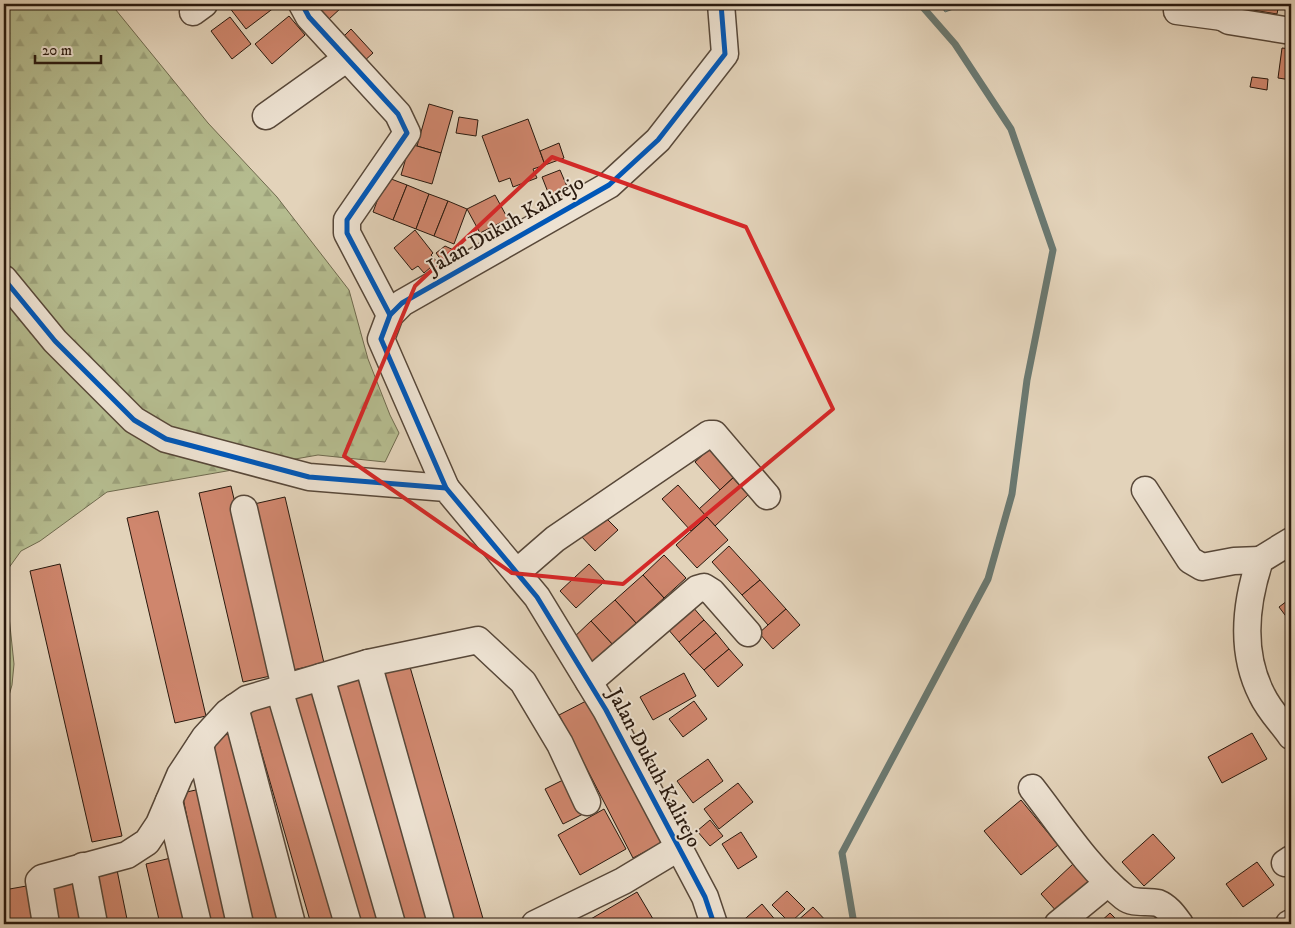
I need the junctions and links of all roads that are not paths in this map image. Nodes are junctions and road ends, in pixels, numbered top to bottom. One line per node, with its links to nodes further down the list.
1 (302, 4): 6 (street)
2 (721, 4): 9 (street, Jalan Dukuh Kalirejo)
3 (1222, 11): 4 (street); 5 (street)
4 (1177, 12)
5 (1291, 31)
6 (346, 59): 7 (street); 9 (street)
7 (266, 116)
8 (4, 279): 10 (street)
9 (390, 315): 10 (street, Jalan Dukuh Kalirejo)
10 (446, 488): 16 (street, Jalan Dukuh Kalirejo)
11 (1145, 490): 15 (street)
12 (766, 496): 16 (street)
13 (244, 508): 21 (street)
14 (1291, 541): 15 (street)
15 (1260, 560): 23 (street)
16 (517, 572): 20 (street, Jalan Dukuh Kalirejo)
17 (748, 633): 20 (street)
18 (368, 663): 19 (street); 27 (street); 31 (street)
19 (321, 677): 21 (street); 38 (street)
20 (589, 682): 28 (street, Jalan Dukuh Kalirejo)
21 (282, 689): 22 (street); 37 (street)
22 (235, 708): 24 (street); 36 (street)
23 (1291, 736)
24 (200, 744): 26 (street); 35 (street)
25 (1032, 788): 30 (street)
26 (169, 800): 29 (street); 34 (street)
27 (588, 802)
28 (678, 848): 39 (street); 40 (street, Jalan Dukuh Kalirejo)
29 (83, 866): 32 (street); 33 (street)
30 (1108, 883): 41 (street); 42 (street)
31 (440, 919)
32 (46, 924)
33 (94, 924)
34 (198, 924)
35 (240, 924)
36 (292, 924)
37 (348, 924)
38 (392, 924)
39 (535, 924)
40 (714, 924)
41 (1058, 924)
42 (1180, 924)

